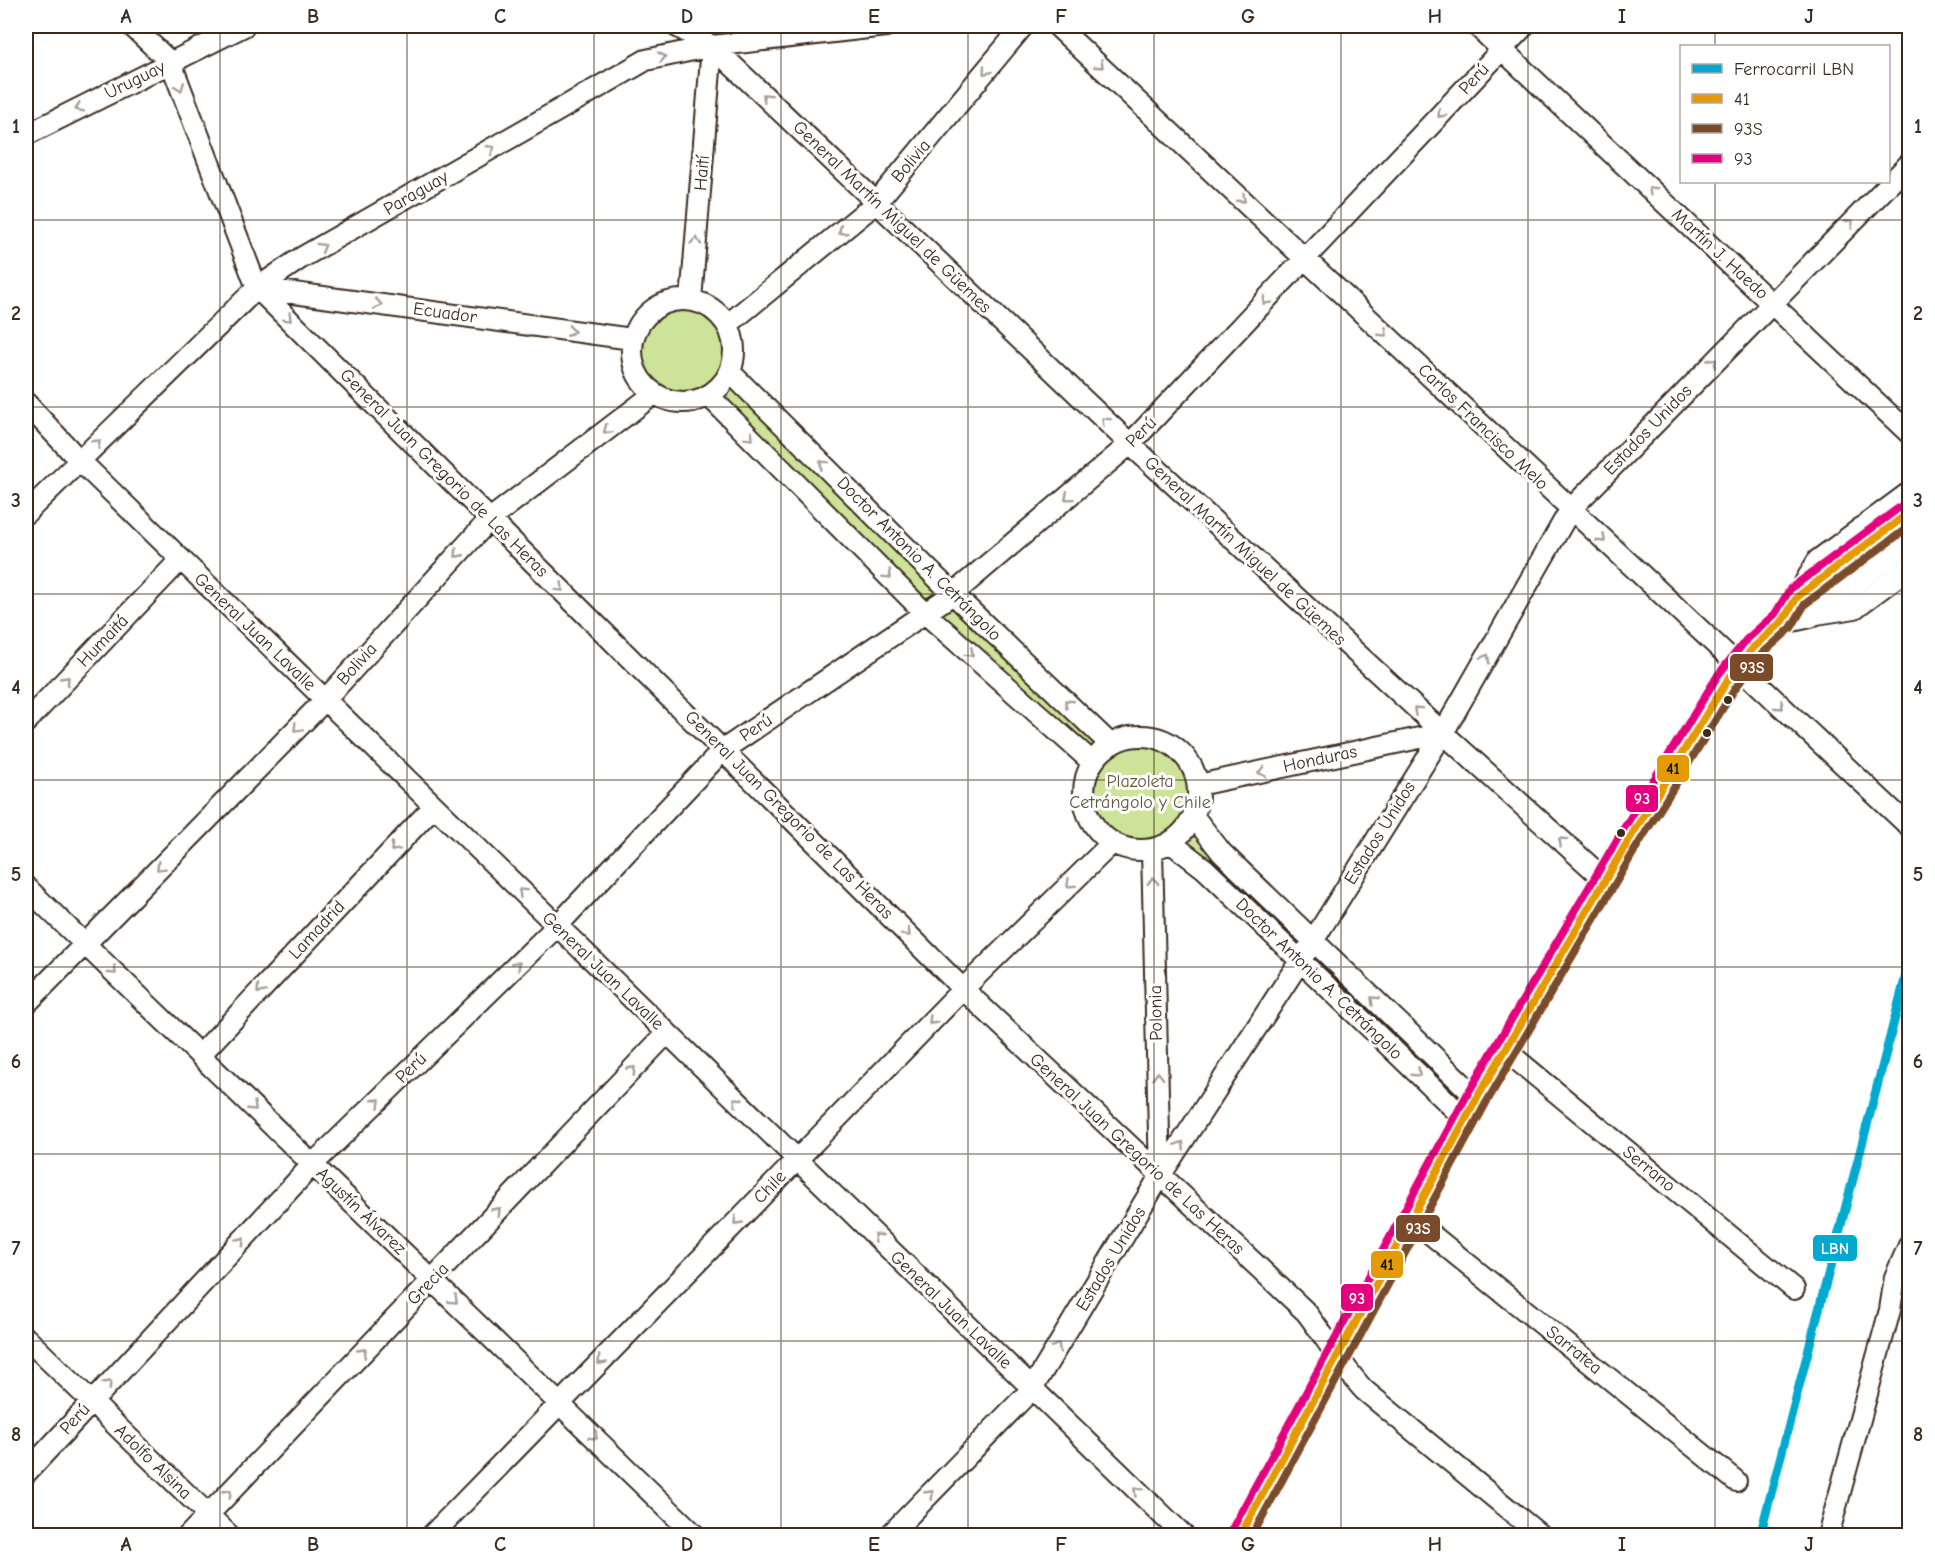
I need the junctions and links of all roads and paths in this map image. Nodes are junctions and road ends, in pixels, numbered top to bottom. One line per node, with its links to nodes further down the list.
1 (132, 26): 11 (street, General Juan Gregorio de Las Heras)
2 (244, 26): 11 (street, Uruguay)
3 (676, 26): 9 (street, General Martín Miguel de Güemes)
4 (886, 26): 9 (street, Paraguay)
5 (1023, 26): 16 (street, Bolivia, one-way to 16)
6 (1057, 26): 17 (street, Carlos Francisco Melo, one-way to 17)
7 (1477, 26): 10 (street, Martín J. Haedo)
8 (1524, 26): 10 (street, Perú)
9 (712, 46): 16 (street, General Martín Miguel de Güemes, one-way to 9); 18 (street, Paraguay, one-way to 9); 19 (street, Haití, one-way to 9)
10 (1502, 49): 17 (street, Perú, one-way to 17); 20 (street, Martín J. Haedo, one-way to 10)
11 (171, 63): 12 (street, Uruguay, one-way to 12); 18 (street, General Juan Gregorio de Las Heras, one-way to 18)
12 (26, 135)
13 (1910, 162): 14 (street, Estados Unidos, one-way to 13)
14 (1890, 182)
15 (1889, 183): 20 (street, Estados Unidos, one-way to 15)
16 (876, 203): 21 (street, Bolivia, one-way to 21); 28 (street, General Martín Miguel de Güemes, one-way to 16)
17 (1306, 258): 28 (street, Perú, one-way to 28); 31 (street, Carlos Francisco Melo, one-way to 31)
18 (257, 288): 22 (street, Ecuador, one-way to 22); 29 (street, Paraguay, one-way to 18); 34 (street, General Juan Gregorio de Las Heras, one-way to 34)
19 (691, 300): 21 (street); 22 (street)
20 (1771, 302): 27 (street, Martín J. Haedo); 31 (street, Estados Unidos, one-way to 20)
21 (727, 325): 23 (street)
22 (632, 339): 24 (street)
23 (730, 372): 25 (street); 38 (street, Doctor Antonio A. Cetrángolo, one-way to 23)
24 (654, 394): 25 (street); 34 (street, Bolivia, one-way to 34)
25 (709, 396): 40 (street, Doctor Antonio A. Cetrángolo, one-way to 40)
26 (26, 403): 29 (street, General Juan Lavalle)
27 (1910, 434)
28 (1130, 444): 38 (street, Perú, one-way to 38); 44 (street, General Martín Miguel de Güemes, one-way to 28)
29 (79, 460): 33 (street, Paraguay); 36 (street, General Juan Lavalle)
30 (1910, 492): 39 (street)
31 (1570, 510): 41 (street, Carlos Francisco Melo, one-way to 41); 44 (street, Estados Unidos, one-way to 31)
32 (1910, 512): 39 (main road)
33 (26, 513)
34 (490, 519): 42 (street, Bolivia, one-way to 42); 46 (street, General Juan Gregorio de Las Heras, one-way to 46)
35 (1910, 540): 39 (main road)
36 (181, 559): 42 (street, General Juan Lavalle); 43 (street, Humaitá, one-way to 36)
37 (1910, 567): 39 (street)
38 (953, 594): 40 (street, Perú); 45 (street, Doctor Antonio A. Cetrángolo, one-way to 38)
39 (1804, 606): 41 (main road)
40 (926, 614): 46 (street, Perú); 47 (street, Doctor Antonio A. Cetrángolo, one-way to 47)
41 (1738, 666): 51 (street, Carlos Francisco Melo, one-way to 51); 54 (main road)
42 (325, 700): 49 (street, General Juan Lavalle); 58 (street, Bolivia, one-way to 58)
43 (26, 722)
44 (1443, 733): 48 (street, Honduras, one-way to 48); 54 (street, General Martín Miguel de Güemes, one-way to 44); 57 (street, Estados Unidos)
45 (1110, 744): 47 (street); 48 (street)
46 (723, 750): 56 (street, Perú); 60 (street, General Juan Gregorio de Las Heras, one-way to 60)
47 (1092, 762): 52 (street)
48 (1198, 785): 50 (street)
49 (434, 806): 56 (street, General Juan Lavalle, one-way to 49); 64 (street, Lamadrid, one-way to 64)
50 (1194, 817): 53 (street); 57 (street, Doctor Antonio A. Cetrángolo)
51 (1910, 827)
52 (1112, 843): 53 (street); 60 (street, Chile, one-way to 60)
53 (1161, 846): 59 (street, Doctor Antonio A. Cetrángolo); 69 (street, Polonia, one-way to 53)
54 (1605, 880): 63 (main road)
55 (26, 887): 58 (street, Agustín Álvarez)
56 (557, 926): 62 (street, General Juan Lavalle); 68 (street, Perú, one-way to 56)
57 (1313, 941): 59 (street, Estados Unidos); 65 (street, Doctor Antonio A. Cetrángolo, one-way to 57)
58 (84, 944): 61 (street, Bolivia); 64 (street, Agustín Álvarez, one-way to 64)
59 (1299, 960): 66 (street, Doctor Antonio A. Cetrángolo, one-way to 66); 69 (street, Estados Unidos, one-way to 59)
60 (963, 989): 67 (street, Chile, one-way to 67); 69 (street, General Juan Gregorio de Las Heras)
61 (26, 1004)
62 (667, 1033): 67 (street, General Juan Lavalle, one-way to 62); 73 (street, Grecia, one-way to 62)
63 (1504, 1050): 65 (main road); 74 (street, Serrano)
64 (200, 1055): 68 (street, Agustín Álvarez, one-way to 68)
65 (1477, 1098): 66 (main road)
66 (1465, 1119): 70 (main road)
67 (797, 1160): 78 (street, General Juan Lavalle, one-way to 67); 80 (street, Chile, one-way to 80)
68 (313, 1164): 73 (street, Agustín Álvarez); 79 (street, Perú, one-way to 68)
69 (1160, 1176): 77 (street, General Juan Gregorio de Las Heras); 78 (street, Estados Unidos, one-way to 69)
70 (1412, 1219): 77 (main road); 82 (street, Sarratea)
71 (1910, 1243): 72 (street)
72 (1895, 1277): 75 (street); 92 (street)
73 (432, 1279): 80 (street, Agustín Álvarez, one-way to 80); 83 (street, Grecia, one-way to 73)
74 (1794, 1289)
75 (1910, 1291)
76 (26, 1338): 79 (street, Adolfo Alsina)
77 (1337, 1356): 90 (main road); 91 (street, General Juan Gregorio de Las Heras)
78 (1032, 1389): 88 (street, Estados Unidos, one-way to 78); 89 (street, General Juan Lavalle, one-way to 78)
79 (91, 1402): 81 (street, Perú); 83 (street, Adolfo Alsina)
80 (560, 1403): 86 (street, Chile); 87 (street, Agustín Álvarez, one-way to 87)
81 (26, 1473)
82 (1736, 1481)
83 (207, 1515): 84 (street, Grecia); 85 (street, Adolfo Alsina)
84 (188, 1536)
85 (230, 1536)
86 (431, 1536)
87 (696, 1536)
88 (889, 1536)
89 (1184, 1536)
90 (1240, 1536)
91 (1540, 1536)
92 (1828, 1536)

